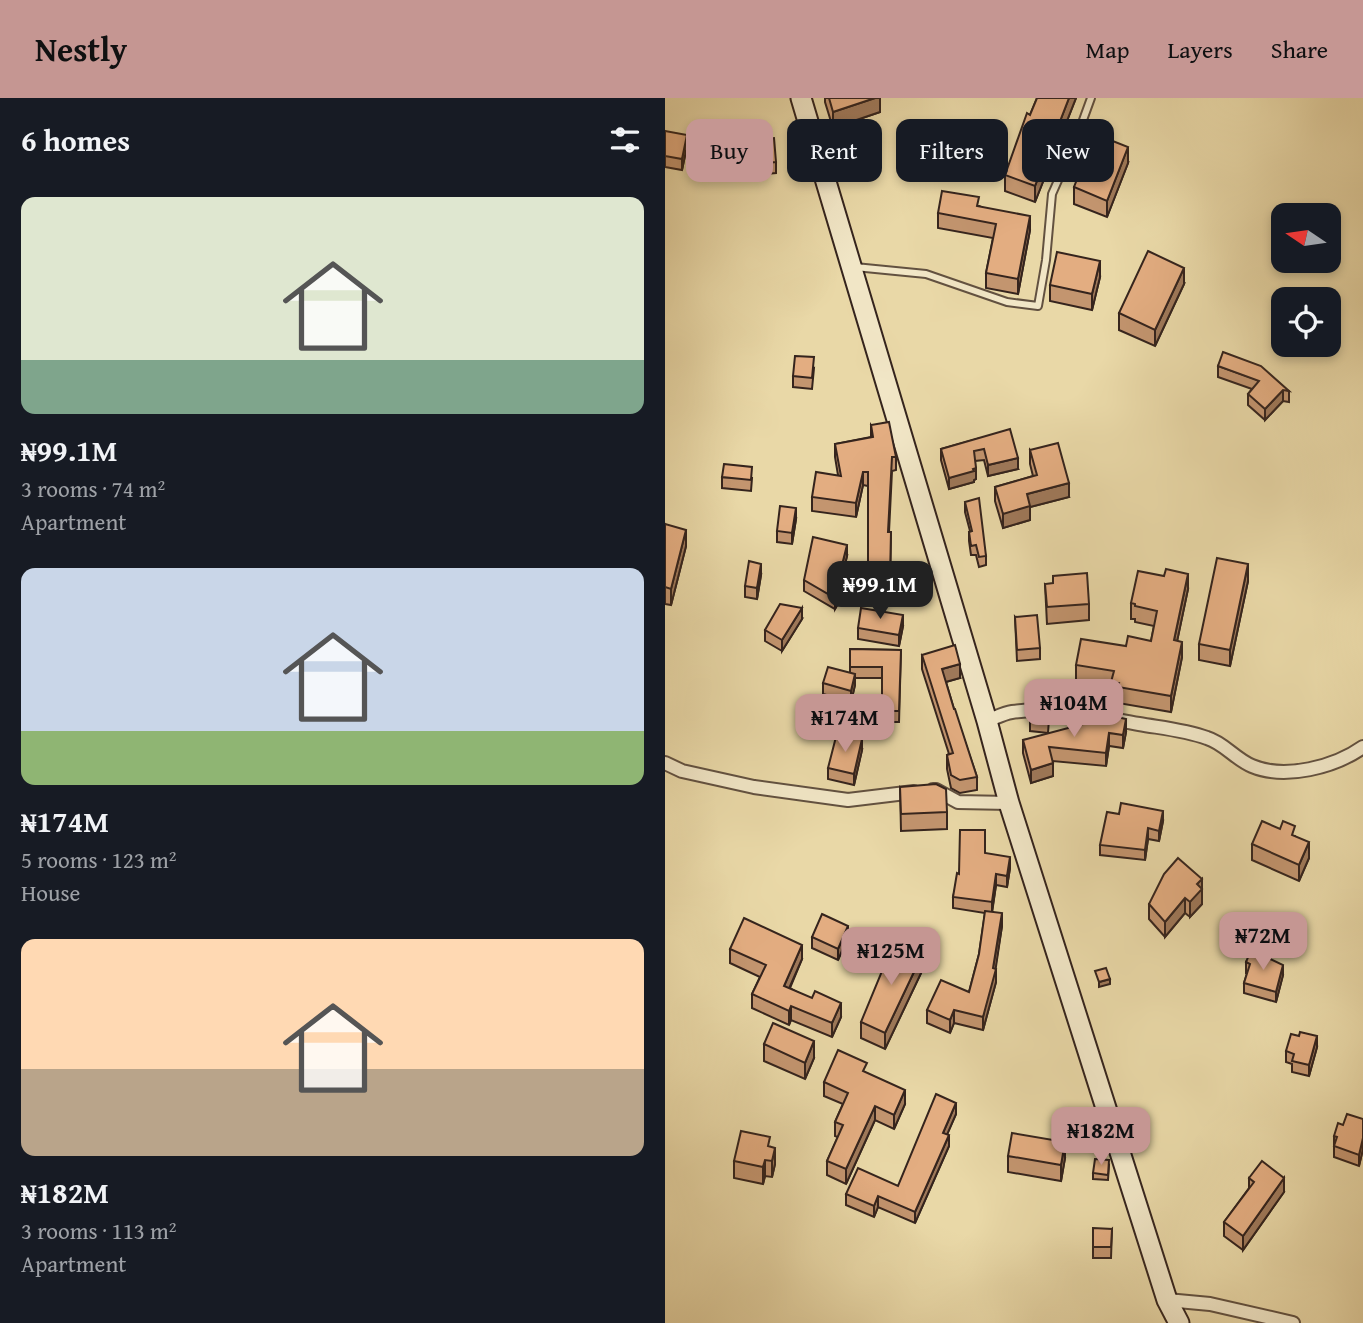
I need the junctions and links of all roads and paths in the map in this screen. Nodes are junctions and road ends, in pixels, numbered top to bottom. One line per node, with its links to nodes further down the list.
1 (801, 98): 3 (street)
2 (1091, 98): 3 (lane)
3 (853, 267): 4 (street)
4 (987, 721): 5 (street); 7 (street)
5 (1363, 747)
6 (665, 763): 7 (street)
7 (1009, 803): 8 (street)
8 (1167, 1300): 9 (street); 10 (street)
9 (1179, 1323)
10 (1293, 1323)

